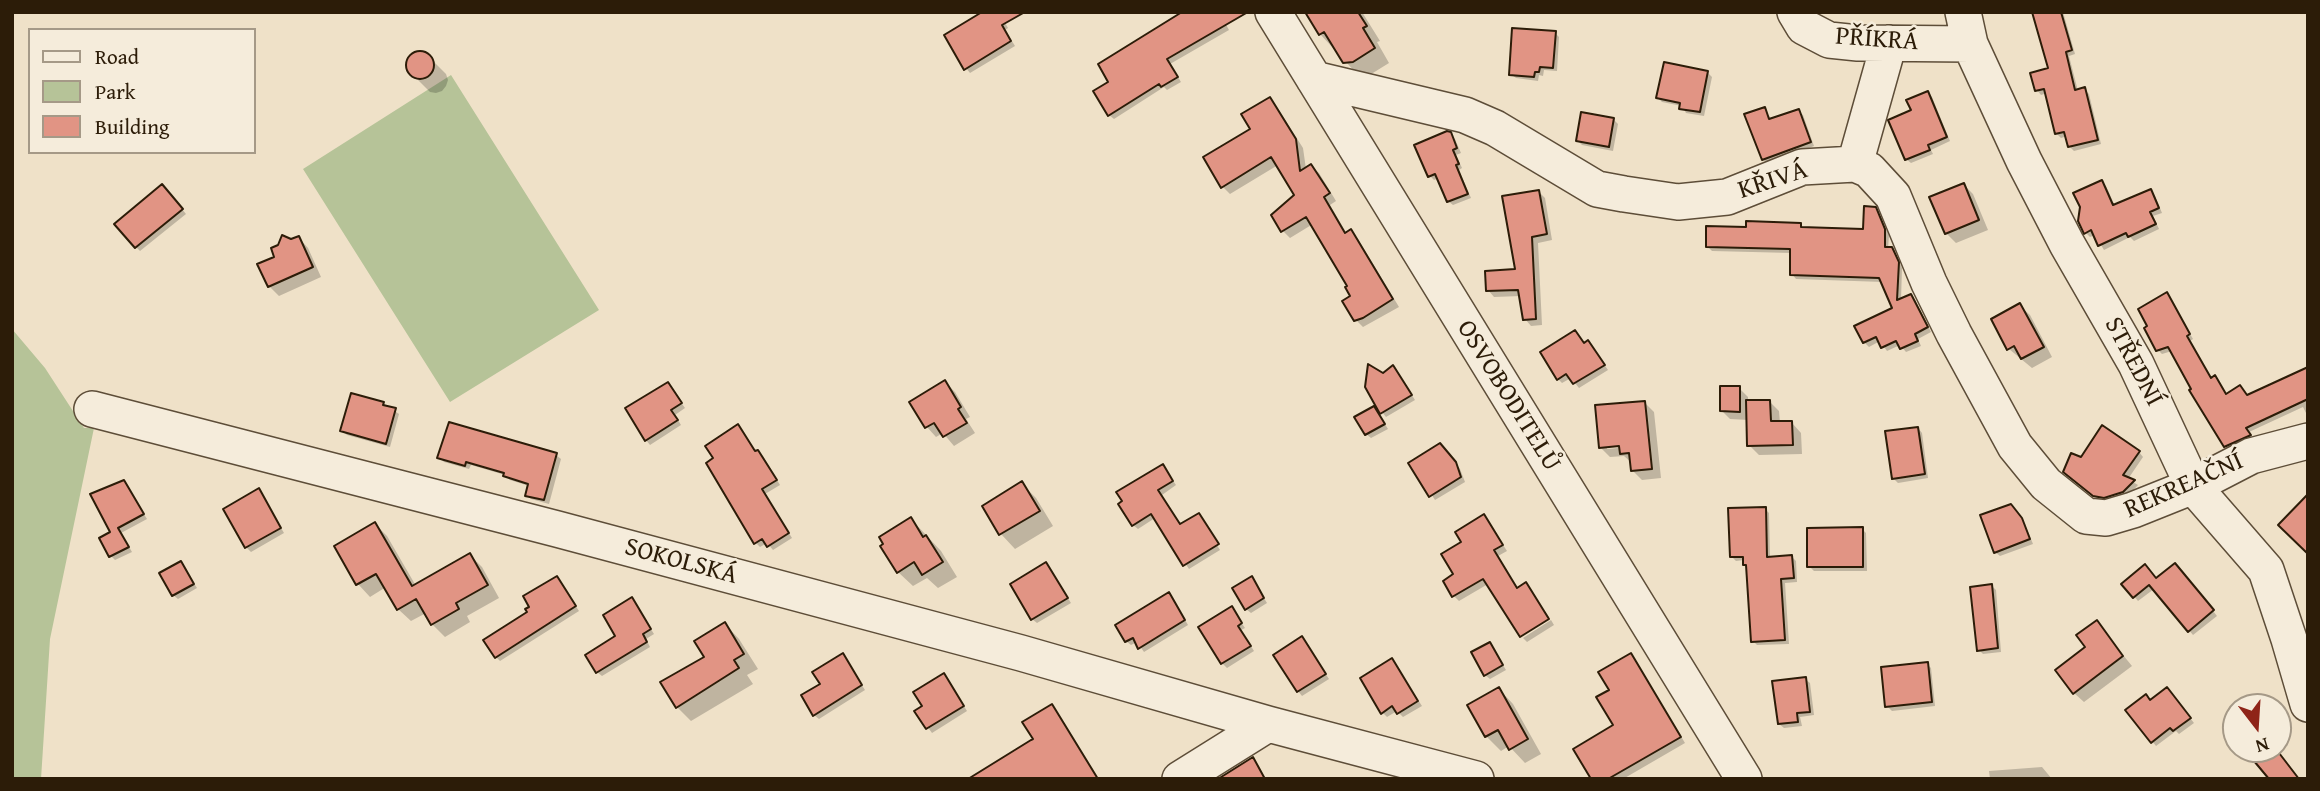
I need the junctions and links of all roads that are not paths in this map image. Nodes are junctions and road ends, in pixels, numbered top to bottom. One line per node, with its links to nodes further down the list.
1 (1273, 12): 5 (street, OSVOBODITELŮ)
2 (1795, 12): 4 (street, PŘÍKRÁ)
3 (1966, 28): 4 (street, PŘÍKRÁ); 9 (street, STŘEDNÍ)
4 (1889, 43): 6 (street)
5 (1314, 79): 6 (street, KŘIVÁ); 14 (street, OSVOBODITELŮ)
6 (1855, 164): 9 (street, REKREAČNÍ)
7 (92, 409): 11 (street, SOKOLSKÁ)
8 (2308, 441): 9 (street, REKREAČNÍ)
9 (2193, 486): 10 (street, STŘEDNÍ)
10 (2308, 704)
11 (1268, 724): 12 (street); 13 (street, SOKOLSKÁ)
12 (1180, 779)
13 (1476, 779)
14 (1744, 779)

